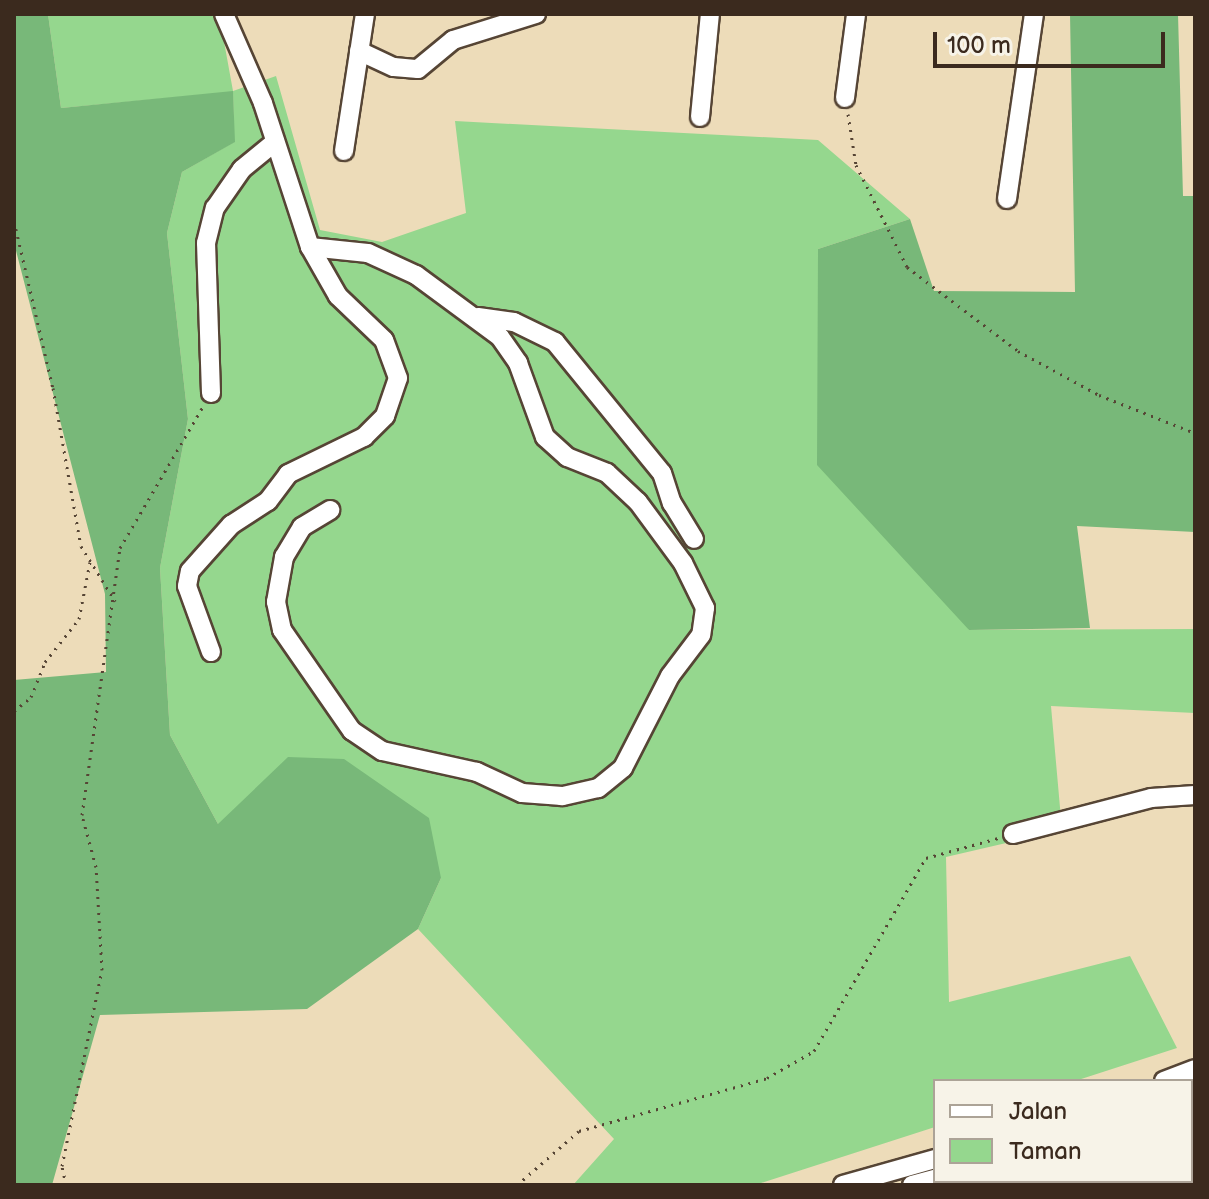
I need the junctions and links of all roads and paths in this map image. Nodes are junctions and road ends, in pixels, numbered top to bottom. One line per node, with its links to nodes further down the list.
1 (224, 14): 10 (street)
2 (365, 14): 7 (street)
3 (536, 14): 7 (street)
4 (710, 14): 9 (street)
5 (856, 14): 8 (street)
6 (1034, 14): 12 (street)
7 (359, 51): 11 (street)
8 (845, 98): 17 (path)
9 (700, 117)
10 (275, 142): 14 (street); 16 (street)
11 (344, 151)
12 (1007, 199)
13 (14, 221): 20 (path)
14 (310, 247): 15 (street); 22 (street)
15 (477, 317): 18 (street); 19 (street)
16 (211, 393): 21 (path)
17 (1195, 433)
18 (330, 510)
19 (694, 539)
20 (90, 562): 21 (path); 23 (path)
21 (115, 601): 30 (path)
22 (211, 652)
23 (14, 711)
24 (1195, 795): 25 (street)
25 (1013, 834): 31 (path)
26 (1195, 1069): 27 (street)
27 (1169, 1079)
28 (933, 1160): 32 (street)
29 (933, 1180): 33 (street)
30 (66, 1185)
31 (517, 1185)
32 (843, 1185)
33 (912, 1185)

